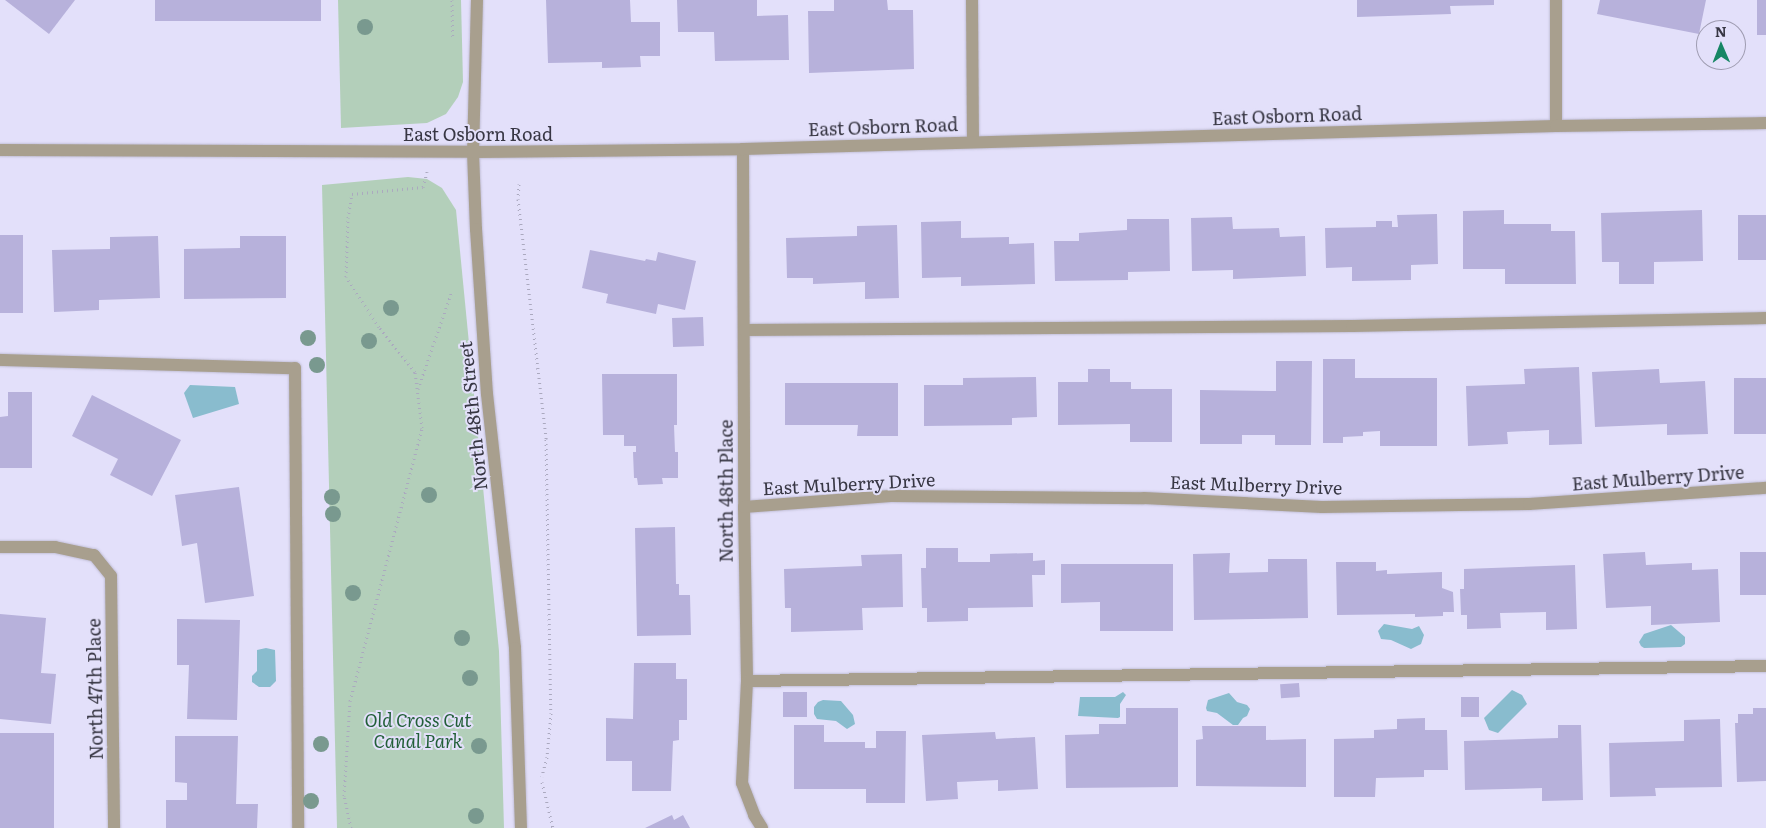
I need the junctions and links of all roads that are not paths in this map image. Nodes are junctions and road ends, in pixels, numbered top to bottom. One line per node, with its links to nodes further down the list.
1 (477, 0): 9 (street, North 48th Street)
2 (972, 0): 6 (street)
3 (1556, 0): 5 (street)
4 (1766, 123): 5 (street, East Osborn Road)
5 (1556, 126): 6 (street, East Osborn Road)
6 (973, 142): 7 (street, East Osborn Road)
7 (743, 149): 9 (street, East Osborn Road); 11 (street, North 48th Place)
8 (0, 150): 9 (street, East Osborn Road)
9 (474, 152): 20 (street, North 48th Street)
10 (1766, 318): 11 (street)
11 (744, 330): 14 (street, North 48th Place)
12 (0, 360): 19 (street)
13 (1766, 488): 14 (street, East Mulberry Drive)
14 (744, 507): 17 (street, North 48th Place)
15 (0, 547): 18 (street, North 47th Place)
16 (1766, 666): 17 (street)
17 (747, 681): 21 (street, North 48th Place)
18 (114, 828)
19 (298, 828)
20 (521, 828)
21 (762, 828)

